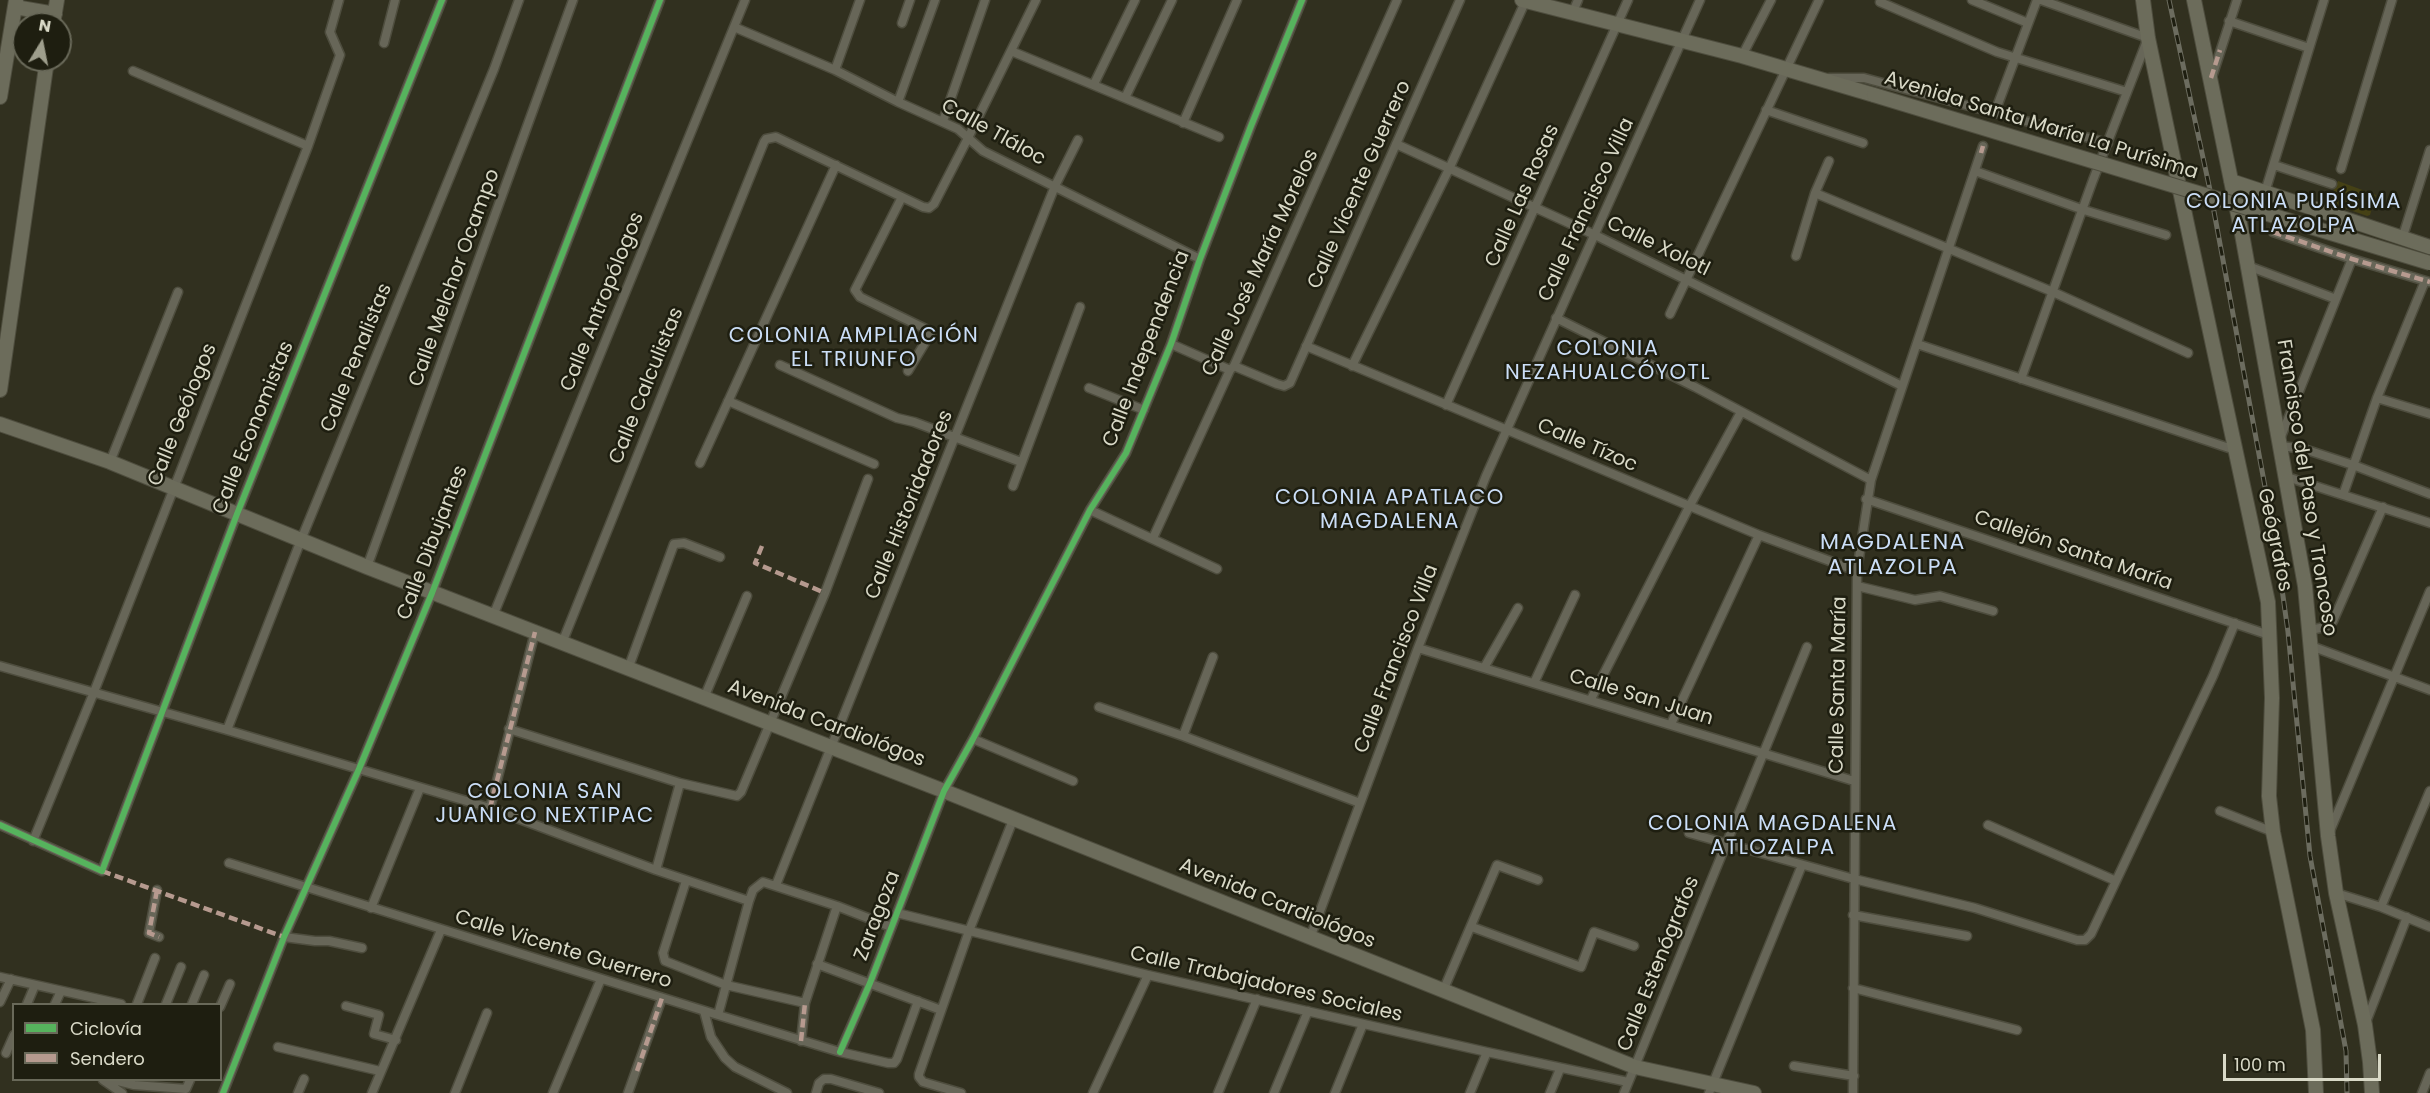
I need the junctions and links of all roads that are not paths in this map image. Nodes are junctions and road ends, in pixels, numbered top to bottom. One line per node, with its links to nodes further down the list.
1 (339, 0): 70 (street, Calle Geólogos)
2 (395, 0): 43 (street)
3 (442, 0): 145 (street, Calle Economistas)
4 (519, 0): 149 (street, Calle Penalistas)
5 (573, 0): 151 (street, Calle Melchor Ocampo)
6 (660, 0): 156 (street, Calle Dibujantes)
7 (745, 0): 40 (street, Calle Antropólogos)
8 (860, 0): 49 (street)
9 (910, 0): 37 (street)
10 (935, 0): 59 (street)
11 (985, 0): 62 (street)
12 (1036, 0): 45 (street)
13 (1135, 0): 55 (street)
14 (1172, 0): 58 (street)
15 (1237, 0): 63 (street)
16 (1302, 0): 94 (street, Calle Independencia)
17 (1397, 0): 112 (street, Calle José María Morelos)
18 (1460, 0): 69 (street, Calle Vicente Guerrero)
19 (1525, 0): 35 (main road, Avenida Santa María La Purísima); 76 (street)
20 (1578, 0): 35 (street)
21 (1629, 0): 39 (street, Calle Las Rosas)
22 (1700, 0): 42 (street, Calle Francisco Villa)
23 (1771, 0): 47 (street)
24 (1819, 0): 50 (street)
25 (1972, 0): 38 (street)
26 (2039, 0): 38 (street); 41 (street)
27 (2143, 0): 41 (main road, Geógrafos)
28 (2194, 0): 54 (main road, Francisco del Paso y Troncoso)
29 (2236, 0): 36 (street)
30 (2324, 0): 44 (street)
31 (2392, 0): 77 (street)
32 (1880, 3): 48 (street)
33 (15, 4): 34 (main road); 46 (main road)
34 (51, 12)
35 (1572, 14): 39 (main road, Avenida Santa María La Purísima)
36 (2229, 21): 44 (street); 54 (street)
37 (902, 23)
38 (2028, 23): 48 (street)
39 (1617, 26): 42 (main road, Avenida Santa María La Purísima); 85 (street, Calle Las Rosas)
40 (734, 27): 49 (street, Calle Tláloc); 161 (street, Calle Antropólogos)
41 (2148, 38): 56 (street); 128 (main road, Geógrafos)
42 (1682, 41): 47 (main road, Avenida Santa María La Purísima); 88 (street, Calle Francisco Villa)
43 (384, 43)
44 (2309, 48): 75 (street)
45 (1011, 51): 55 (street); 65 (street)
46 (3, 53): 57 (main road)
47 (1742, 56): 50 (main road, Avenida Santa María La Purísima)
48 (2014, 58): 56 (street); 61 (street)
49 (836, 70): 59 (street, Calle Tláloc)
50 (1786, 70): 53 (main road, Avenida Santa María La Purísima); 60 (street)
51 (133, 71): 70 (street)
52 (45, 72): 117 (main road)
53 (1812, 78): 61 (street, Avenida Santa María La Purísima); 96 (main road, Avenida Santa María La Purísima, bridge)
54 (2211, 78): 79 (main road, Francisco del Paso y Troncoso)
55 (1094, 84): 58 (street)
56 (2127, 92): 68 (street)
57 (0, 97)
58 (1125, 98): 63 (street)
59 (898, 102): 62 (street, Calle Tláloc)
60 (1766, 110): 67 (street); 98 (street)
61 (1995, 112): 68 (street, Avenida Santa María La Purísima)
62 (943, 121): 65 (street, Calle Tláloc)
63 (1183, 123): 64 (street)
64 (1219, 137)
65 (968, 138): 81 (street, Calle Tláloc); 84 (street)
66 (1078, 140): 81 (street, Calle Historidadores)
67 (1863, 143)
68 (2108, 143): 86 (street)
69 (1396, 144): 76 (street, Calle Xolotl); 108 (street, Calle Vicente Guerrero)
70 (308, 146): 138 (street, Calle Geólogos)
71 (1982, 149): 78 (street, Calle Santa María)
72 (2430, 150): 90 (street)
73 (1829, 161): 83 (street)
74 (836, 165): 84 (street); 119 (street); 166 (street, Calle Calculistas)
75 (2274, 165): 80 (street); 82 (street)
76 (1449, 169): 85 (street, Calle Xolotl); 111 (street)
77 (2341, 169)
78 (1975, 171): 86 (street); 91 (street, Calle Santa María)
79 (2231, 181): 82 (main road); 97 (main road, Francisco del Paso y Troncoso)
80 (2332, 184)
81 (1055, 186): 94 (street, Calle Tláloc); 126 (street, Calle Historidadores)
82 (2265, 192): 90 (main road)
83 (1815, 193): 91 (street); 93 (street)
84 (902, 197): 113 (street)
85 (1536, 208): 88 (street, Calle Xolotl); 120 (street, Calle Las Rosas)
86 (2084, 210): 89 (street); 101 (street)
87 (2273, 232): 95 (street)
88 (1595, 235): 98 (street, Calle Xolotl); 105 (street, Calle Francisco Villa)
89 (2166, 235)
90 (2402, 238): 92 (main road)
91 (1949, 248): 101 (street); 107 (street, Calle Santa María)
92 (2430, 248)
93 (1796, 256)
94 (1200, 259): 106 (street, Calle Independencia)
95 (2352, 259): 99 (street); 102 (street)
96 (2430, 263)
97 (2248, 266): 102 (street); 127 (main road, Francisco del Paso y Troncoso)
98 (1686, 280): 104 (street); 115 (street, Calle Xolotl)
99 (2428, 282): 118 (street)
100 (178, 292): 129 (street)
101 (2053, 292): 109 (street); 114 (street)
102 (2336, 299): 127 (street)
103 (1080, 307): 130 (street)
104 (1670, 314)
105 (1556, 318): 122 (street); 125 (street, Calle Francisco Villa)
106 (1171, 344): 112 (street); 121 (street, Calle Independencia)
107 (1917, 344): 114 (street); 115 (street, Calle Santa María)
108 (1306, 346): 111 (street, Calle Tízoc); 112 (street, Calle Vicente Guerrero)
109 (2188, 353)
110 (780, 365): 126 (street)
111 (1352, 366): 120 (street, Calle Tízoc)
112 (1232, 368): 148 (street, Calle José María Morelos)
113 (908, 371)
114 (2021, 379): 128 (street)
115 (1902, 386): 136 (street, Calle Santa María)
116 (1089, 388): 121 (street)
117 (0, 390)
118 (2376, 398): 123 (street); 133 (street)
119 (728, 401): 131 (street); 132 (street)
120 (1446, 405): 125 (street, Calle Tízoc)
121 (1144, 410): 144 (street, Calle Independencia)
122 (1741, 412): 136 (street); 142 (street)
123 (2430, 414)
124 (0, 424): 129 (main road, Avenida Cardiológos)
125 (1505, 430): 142 (street, Calle Tízoc); 169 (street, Calle Francisco Villa)
126 (954, 437): 130 (street); 188 (street, Calle Historidadores)
127 (2281, 442): 133 (street); 134 (main road, Francisco del Paso y Troncoso)
128 (2235, 450): 165 (main road, Geógrafos)
129 (110, 462): 138 (main road, Avenida Cardiológos)
130 (1022, 462): 137 (street)
131 (700, 463)
132 (874, 464)
133 (2353, 465): 139 (street); 140 (street)
134 (2287, 477): 140 (street); 163 (main road, Francisco del Paso y Troncoso)
135 (868, 479): 182 (street)
136 (1871, 480): 141 (street, Calle Santa María)
137 (1013, 486)
138 (173, 487): 145 (main road, Avenida Cardiológos); 177 (street, Calle Geólogos)
139 (2430, 494)
140 (2343, 495): 143 (street)
141 (1866, 500): 153 (street, Calle Santa María); 162 (street, Callejón Santa María)
142 (1689, 507): 147 (street, Calle Tízoc); 179 (street)
143 (2383, 507): 146 (street); 163 (street)
144 (1090, 510): 148 (street); 187 (street, Calle Independencia)
145 (237, 514): 149 (main road, Avenida Cardiológos); 181 (street, Calle Economistas)
146 (2430, 523)
147 (1759, 535): 153 (street, Calle Tízoc); 183 (street)
148 (1153, 538): 152 (street)
149 (301, 540): 151 (main road, Avenida Cardiológos); 184 (street, Calle Penalistas)
150 (720, 557): 173 (street)
151 (367, 567): 156 (main road, Avenida Cardiológos)
152 (1217, 569)
153 (1857, 571): 154 (street, Calle Santa María)
154 (1857, 586): 160 (street); 192 (street, Calle Santa María)
155 (2430, 591): 174 (street)
156 (432, 593): 161 (main road, Avenida Cardiológos); 190 (street, Calle Dibujantes)
157 (1575, 595): 175 (street)
158 (747, 596): 178 (street)
159 (1518, 608): 172 (street)
160 (1993, 611)
161 (493, 616): 164 (main road, Avenida Cardiológos)
162 (2235, 623): 165 (street, Callejón Santa María); 214 (street)
163 (2310, 630): 167 (main road, Francisco del Paso y Troncoso)
164 (535, 632): 166 (main road, Avenida Cardiológos); 185 (street)
165 (2269, 635): 203 (main road, Geógrafos)
166 (562, 643): 173 (main road, Avenida Cardiológos)
167 (2312, 646): 174 (street); 205 (main road, Francisco del Paso y Troncoso)
168 (1807, 647): 189 (street, Calle Estenógrafos)
169 (1418, 648): 172 (street, Calle San Juan); 197 (street, Calle Francisco Villa)
170 (1213, 657): 186 (street)
171 (0, 666): 177 (street)
172 (1484, 668): 175 (street, Calle San Juan)
173 (628, 669): 178 (main road, Avenida Cardiológos)
174 (2393, 677): 176 (street); 205 (street)
175 (1534, 682): 179 (street, Calle San Juan)
176 (2430, 690)
177 (94, 692): 181 (street); 206 (street, Calle Geólogos)
178 (704, 698): 182 (main road, Avenida Cardiológos)
179 (1591, 699): 183 (street, Calle San Juan)
180 (1099, 707): 186 (street)
181 (162, 712): 184 (street); 206 (street, Calle Economistas)
182 (769, 723): 188 (main road, Avenida Cardiológos); 193 (street)
183 (1671, 724): 189 (street, Calle San Juan)
184 (227, 729): 190 (street)
185 (509, 729): 193 (street); 198 (street)
186 (1183, 736): 197 (street)
187 (973, 740): 191 (street); 195 (street, Calle Independencia)
188 (832, 747): 195 (main road, Avenida Cardiológos); 215 (street, Calle Historidadores)
189 (1764, 753): 192 (street, Calle San Juan); 207 (street, Calle Estenógrafos)
190 (359, 769): 194 (street); 216 (street, Calle Dibujantes)
191 (1072, 781)
192 (1854, 781): 211 (street, Calle Santa María)
193 (680, 783): 210 (street)
194 (420, 788): 198 (street); 222 (street)
195 (944, 791): 200 (main road, Avenida Cardiológos); 223 (street, Zaragoza)
196 (2430, 791): 221 (street)
197 (1360, 803): 234 (street, Calle Francisco Villa)
198 (490, 808): 210 (street)
199 (2220, 811): 203 (street)
200 (1013, 820): 230 (street); 234 (main road, Avenida Cardiológos)
201 (0, 825): 206 (street)
202 (1988, 825): 214 (street)
203 (2273, 832): 313 (main road, Geógrafos)
204 (1689, 833): 207 (street)
205 (2328, 836): 218 (main road, Francisco del Paso y Troncoso)
206 (33, 841)
207 (1726, 843): 209 (street); 280 (street, Calle Estenógrafos)
208 (230, 863): 216 (street, Calle Vicente Guerrero)
209 (1802, 865): 211 (street); 291 (street)
210 (656, 870): 213 (street)
211 (1854, 879): 214 (street); 224 (street, Calle Santa María)
212 (1538, 880): 227 (street)
213 (686, 881): 219 (street); 247 (street)
214 (2116, 881)
215 (776, 885): 219 (street); 220 (street)
216 (306, 889): 222 (street, Calle Vicente Guerrero); 233 (street, Calle Dibujantes)
217 (157, 890): 232 (street)
218 (2336, 893): 221 (street); 272 (main road, Francisco del Paso y Troncoso)
219 (749, 901): 247 (street)
220 (837, 906): 226 (street); 238 (street)
221 (2381, 907): 225 (street)
222 (371, 908): 229 (street, Calle Vicente Guerrero)
223 (897, 914): 226 (street, Zaragoza); 230 (street, Calle Trabajadores Sociales)
224 (1854, 915): 231 (street); 249 (street, Calle Santa María)
225 (2408, 918): 228 (street); 272 (street)
226 (891, 927): 245 (street, Zaragoza)
227 (1472, 927): 235 (street); 251 (street)
228 (2430, 927)
229 (441, 930): 244 (street, Calle Vicente Guerrero); 274 (street)
230 (969, 931): 241 (street, Calle Trabajadores Sociales); 266 (street)
231 (1967, 936)
232 (159, 937)
233 (284, 937): 236 (street); 294 (street, Calle Dibujantes)
234 (1310, 938): 251 (main road, Avenida Cardiológos)
235 (1634, 946)
236 (362, 948)
237 (155, 958): 260 (street)
238 (818, 963): 245 (street); 264 (street)
239 (181, 967): 261 (street)
240 (204, 975): 262 (street)
241 (1148, 975): 253 (street, Calle Trabajadores Sociales); 304 (street)
242 (0, 977): 243 (street)
243 (11, 979): 248 (street); 256 (street)
244 (601, 980): 252 (street, Calle Vicente Guerrero); 298 (street)
245 (870, 983): 255 (street); 277 (street, Zaragoza)
246 (230, 984): 263 (street)
247 (726, 984): 264 (street); 270 (street)
248 (35, 985): 250 (street); 257 (street)
249 (1853, 988): 273 (street); 284 (street, Calle Santa María)
250 (61, 991): 254 (street); 258 (street)
251 (1443, 991): 280 (main road, Avenida Cardiológos)
252 (662, 998): 267 (street, Calle Vicente Guerrero); 299 (street)
253 (1257, 999): 268 (street, Calle Trabajadores Sociales); 305 (street)
254 (86, 1001): 259 (street)
255 (918, 1001): 266 (street); 277 (street, Calle Vicente Guerrero)
256 (0, 1002)
257 (28, 1003)
258 (56, 1003)
259 (106, 1003)
260 (138, 1003)
261 (167, 1003)
262 (193, 1003)
263 (221, 1003)
264 (805, 1003): 275 (street)
265 (346, 1006): 274 (street)
266 (941, 1010): 292 (street)
267 (704, 1011): 270 (street, Calle Vicente Guerrero); 300 (street)
268 (1308, 1011): 271 (street, Calle Trabajadores Sociales); 306 (street)
269 (487, 1013): 297 (street)
270 (718, 1015): 275 (street, Calle Vicente Guerrero)
271 (1364, 1024): 278 (street, Calle Trabajadores Sociales); 307 (street)
272 (2365, 1025): 314 (main road, Francisco del Paso y Troncoso)
273 (2017, 1030)
274 (396, 1040): 282 (street)
275 (801, 1041): 277 (street, Calle Vicente Guerrero)
276 (278, 1047): 282 (street)
277 (840, 1052)
278 (1487, 1052): 281 (street, Calle Trabajadores Sociales); 308 (street)
279 (1794, 1066): 284 (street)
280 (1635, 1067): 289 (street, Calle Estenógrafos); 291 (main road, Avenida Cardiológos)
281 (1560, 1069): 289 (street, Calle Trabajadores Sociales); 309 (street)
282 (380, 1071): 296 (street)
283 (2430, 1073): 315 (street)
284 (1854, 1076): 312 (street, Calle Santa María)
285 (304, 1079): 295 (street)
286 (104, 1081): 293 (street)
287 (190, 1081): 290 (street)
288 (135, 1082): 290 (street)
289 (1628, 1082): 310 (street, Calle Estenógrafos)
290 (161, 1083)
291 (1711, 1089): 311 (main road, Avenida Cardiológos)
292 (937, 1090): 303 (street)
293 (122, 1093)
294 (223, 1093)
295 (298, 1093)
296 (372, 1093)
297 (455, 1093)
298 (553, 1093)
299 (628, 1093)
300 (787, 1093)
301 (816, 1093): 302 (street)
302 (879, 1093)
303 (961, 1093)
304 (1093, 1093)
305 (1218, 1093)
306 (1274, 1093)
307 (1335, 1093)
308 (1470, 1093)
309 (1550, 1093)
310 (1624, 1093)
311 (1754, 1093)
312 (1854, 1093)
313 (2316, 1093)
314 (2372, 1093)
315 (2422, 1093)

